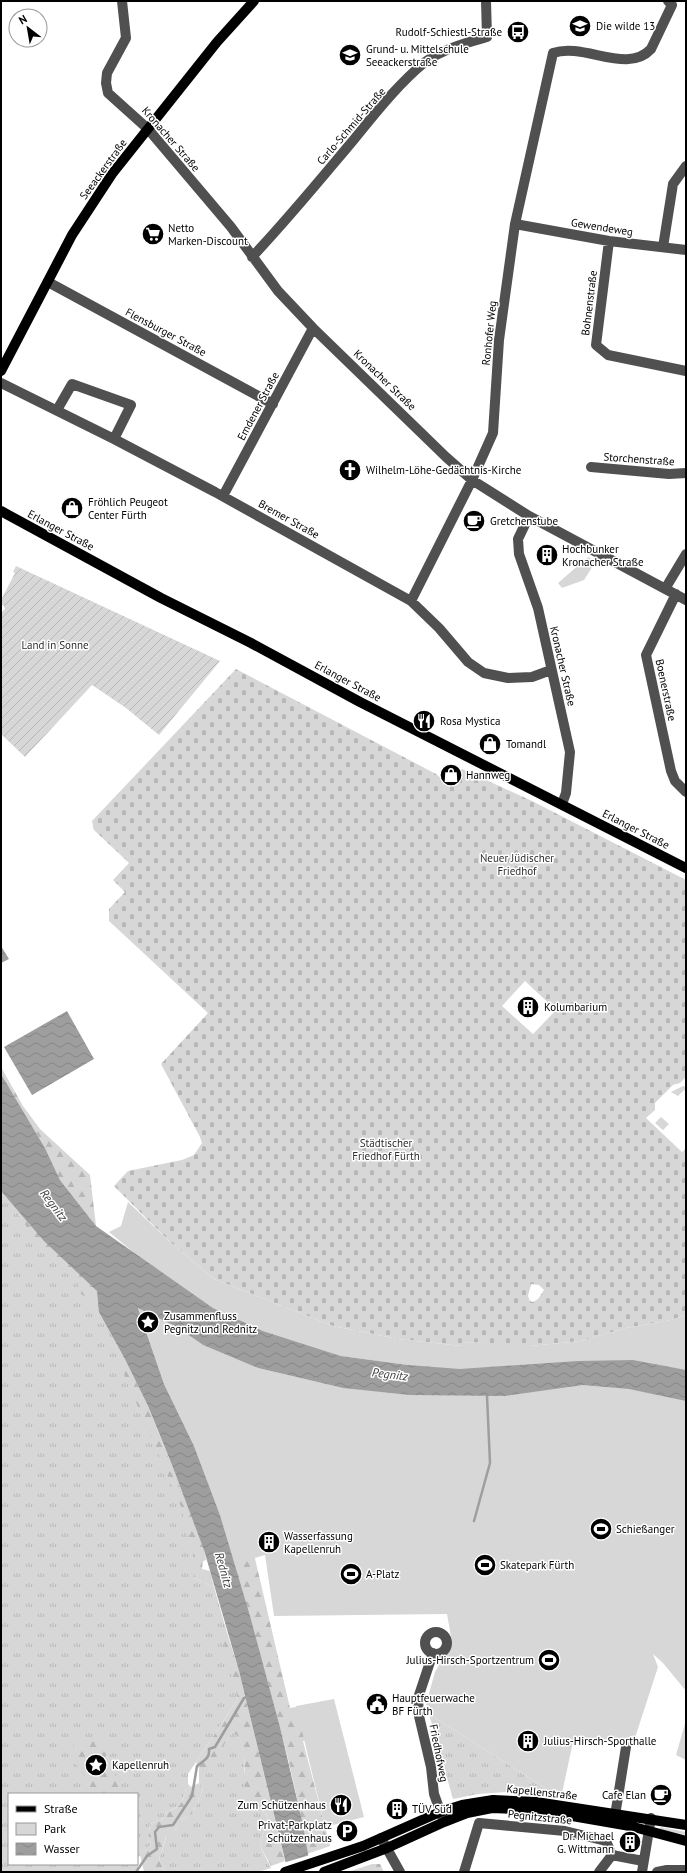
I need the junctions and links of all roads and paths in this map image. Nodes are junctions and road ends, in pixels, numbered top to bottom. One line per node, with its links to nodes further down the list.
1 (122, 1): 5 (street, Kronacher Straße)
2 (254, 1): 5 (main road, Seeackerstraße)
3 (486, 1): 11 (street, Carlo-Schmid-Straße)
4 (668, 1): 7 (street, Ronhofer Weg)
5 (148, 129): 11 (street, Kronacher Straße); 12 (main road, Seeackerstraße)
6 (686, 166): 9 (street)
7 (515, 224): 8 (street, Gewendeweg); 22 (street, Ronhofer Weg)
8 (609, 241): 9 (street, Gewendeweg); 15 (street, Bohnenstraße)
9 (663, 247): 10 (street, Gewendeweg)
10 (686, 250)
11 (252, 257): 13 (street, Kronacher Straße)
12 (48, 282): 14 (main road, Seeackerstraße); 17 (street, Flensburger Straße)
13 (313, 328): 17 (street, Emdener Straße); 22 (street, Kronacher Straße)
14 (1, 371)
15 (686, 371)
16 (1, 383): 18 (street, Bremer Straße)
17 (273, 404): 23 (street, Emdener Straße)
18 (57, 410): 19 (street, Bremer Straße); 19 (street)
19 (114, 439): 23 (street, Bremer Straße)
20 (591, 467): 21 (street, Storchenstraße)
21 (686, 473)
22 (472, 480): 25 (street, Kronacher Straße); 30 (street, Ronhofer Weg)
23 (223, 496): 30 (street, Bremer Straße)
24 (1, 511): 33 (main road, Erlanger Straße)
25 (529, 516): 27 (street); 31 (street, Kronacher Straße)
26 (686, 554): 27 (street)
27 (666, 588): 28 (street)
28 (676, 594): 29 (street); 32 (street, Boenerstraße)
29 (686, 600)
30 (411, 601): 31 (street, Bremer Straße)
31 (551, 670): 33 (street, Kronacher Straße)
32 (686, 792)
33 (562, 804): 34 (main road, Erlanger Straße)
34 (686, 868)
35 (433, 1653): 37 (street, Friedhofweg)
36 (626, 1747): 39 (street)
37 (440, 1812): 39 (main road, Kapellenstraße); 40 (street, Friedhofweg); 43 (main road, Kapellenstraße)
38 (651, 1818): 39 (main road, Kapellenstraße); 41 (main road, Kapellenstraße); 42 (street)
39 (615, 1819): 40 (main road, Kapellenstraße); 42 (main road, Kapellenstraße)
40 (444, 1822): 45 (main road, Kapellenstraße)
41 (686, 1825)
42 (649, 1833): 44 (main road, Kapellenstraße); 47 (street)
43 (381, 1838): 45 (street); 49 (main road, Kapellenstraße)
44 (686, 1841)
45 (387, 1848): 50 (main road, Kapellenstraße); 51 (street)
46 (612, 1855): 47 (street); 52 (street, Pegnitzstraße); 53 (street)
47 (643, 1861): 54 (street)
48 (686, 1870): 55 (street)
49 (285, 1872)
50 (324, 1872)
51 (400, 1872)
52 (464, 1872)
53 (599, 1872)
54 (643, 1872)
55 (657, 1872)

